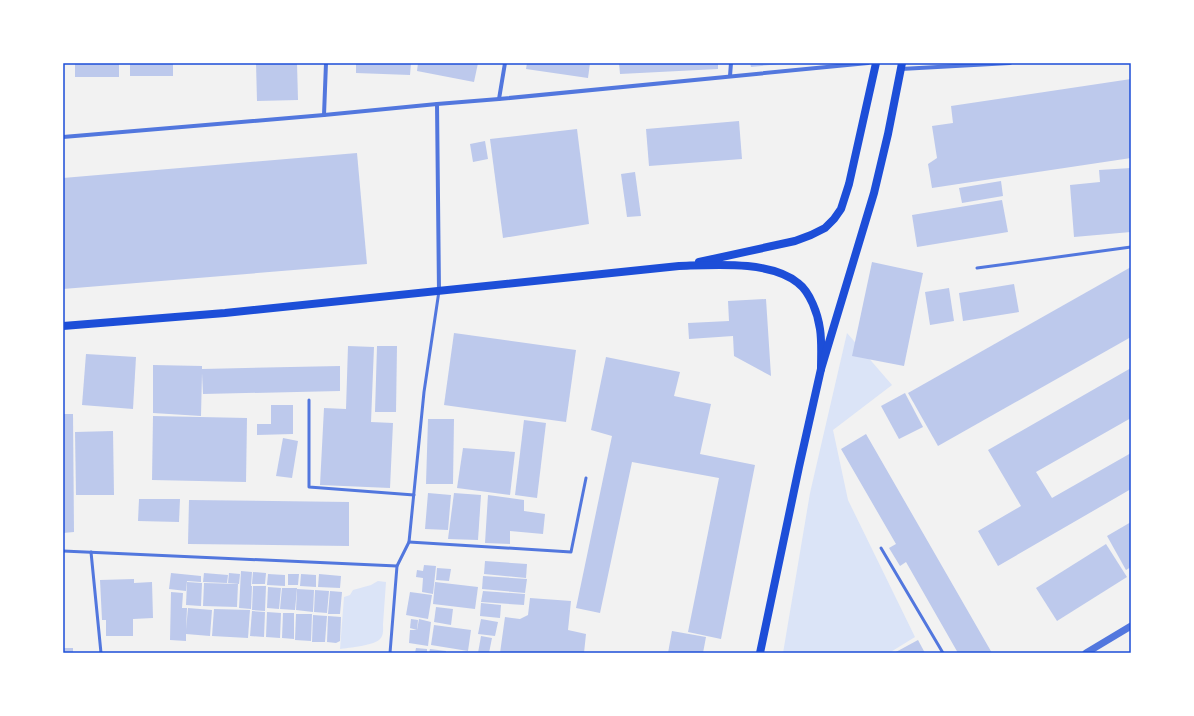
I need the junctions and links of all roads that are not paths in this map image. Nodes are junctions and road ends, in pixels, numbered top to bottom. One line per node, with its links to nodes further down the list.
1 (326, 63): 11 (street)
2 (505, 63): 9 (street)
3 (732, 63): 8 (street)
4 (868, 63): 8 (street)
5 (876, 63): 14 (main road)
6 (1010, 63): 7 (street)
7 (902, 66): 18 (main road)
8 (730, 76): 9 (street)
9 (499, 99): 10 (street)
10 (437, 104): 11 (street); 16 (street)
11 (324, 115): 12 (street)
12 (63, 138)
13 (1131, 247): 15 (lane)
14 (679, 266): 16 (main road); 18 (main road)
15 (977, 268)
16 (439, 291): 17 (main road); 21 (lane)
17 (63, 326)
18 (821, 369): 30 (main road)
19 (309, 400): 21 (lane)
20 (586, 478): 22 (lane)
21 (414, 495): 22 (lane)
22 (409, 542): 26 (lane)
23 (881, 548): 31 (lane)
24 (63, 551): 25 (lane)
25 (91, 552): 26 (lane); 28 (lane)
26 (397, 566): 29 (lane)
27 (1131, 626): 32 (street)
28 (101, 653)
29 (390, 653)
30 (760, 653)
31 (943, 653)
32 (1086, 653)

